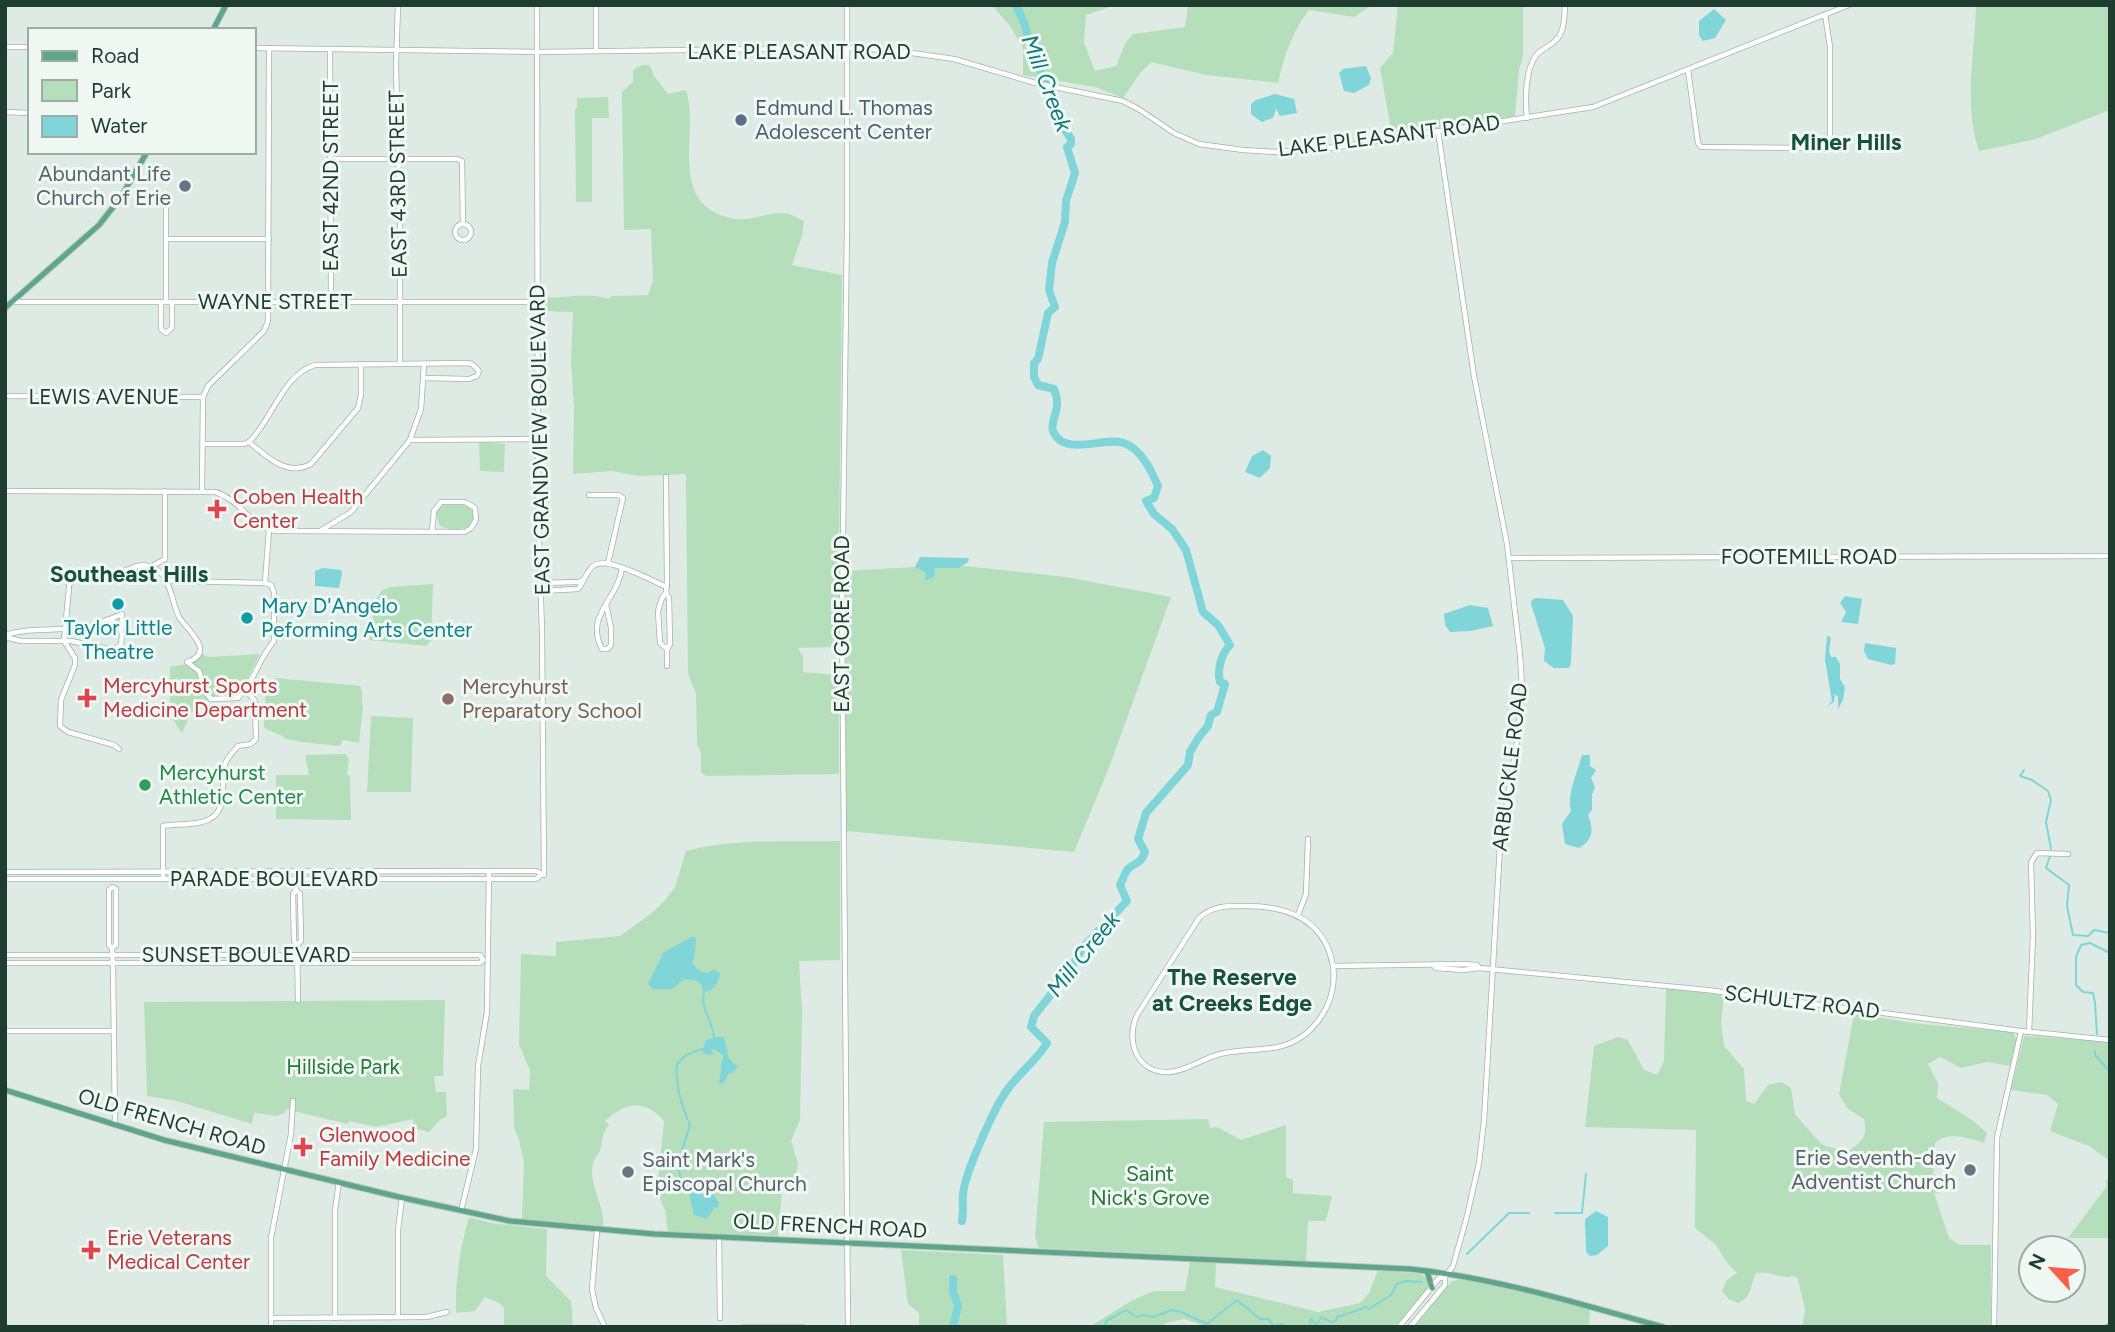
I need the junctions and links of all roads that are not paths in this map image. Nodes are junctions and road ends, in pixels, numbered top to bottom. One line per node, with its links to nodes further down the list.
1 (226, 5): 9 (main road)
2 (398, 5): 16 (street, EAST 43RD STREET)
3 (537, 5): 18 (street, EAST GRANDVIEW BOULEVARD)
4 (596, 5): 17 (street)
5 (847, 5): 14 (street, EAST GORE ROAD)
6 (1565, 5): 22 (street)
7 (1849, 5): 8 (street, LAKE PLEASANT ROAD)
8 (1825, 14): 19 (street, LAKE PLEASANT ROAD); 19 (street)
9 (214, 28)
10 (5, 47): 11 (street)
11 (28, 47)
12 (256, 48): 13 (street, LAKE PLEASANT ROAD)
13 (269, 48): 15 (street, LAKE PLEASANT ROAD); 30 (street)
14 (847, 48): 17 (street, LAKE PLEASANT ROAD); 23 (street, LAKE PLEASANT ROAD); 115 (street, EAST GORE ROAD)
15 (330, 49): 16 (street, LAKE PLEASANT ROAD); 25 (street, EAST 42ND STREET)
16 (397, 50): 18 (street, LAKE PLEASANT ROAD); 26 (street, EAST 43RD STREET)
17 (596, 51): 18 (street, LAKE PLEASANT ROAD)
18 (538, 52): 35 (street, EAST GRANDVIEW BOULEVARD)
19 (1688, 70): 22 (street, LAKE PLEASANT ROAD)
20 (5, 112): 21 (street)
21 (28, 113)
22 (1527, 118): 23 (street, LAKE PLEASANT ROAD)
23 (1438, 131): 57 (street, ARBUCKLE ROAD)
24 (145, 154): 31 (main road)
25 (331, 159): 26 (street); 36 (street, EAST 42ND STREET)
26 (399, 160): 28 (street); 34 (street, EAST 43RD STREET)
27 (166, 209): 29 (street)
28 (463, 224)
29 (166, 239): 30 (street); 32 (street)
30 (269, 239): 33 (street)
31 (12, 302): 32 (street, WAYNE STREET); 37 (main road)
32 (166, 302): 32 (street); 33 (street, WAYNE STREET)
33 (269, 302): 36 (street, WAYNE STREET); 43 (street)
34 (400, 302): 35 (street, WAYNE STREET); 36 (street, WAYNE STREET); 38 (street, EAST 43RD STREET)
35 (538, 302): 44 (street, EAST GRANDVIEW BOULEVARD)
36 (331, 303)
37 (5, 307)
38 (400, 363): 39 (street); 40 (street)
39 (361, 364): 46 (street); 46 (street)
40 (424, 364): 41 (street); 41 (street)
41 (423, 378): 45 (street)
42 (5, 396): 43 (street, LEWIS AVENUE)
43 (203, 397): 47 (street)
44 (538, 439): 45 (street); 64 (street, EAST GRANDVIEW BOULEVARD)
45 (410, 440): 54 (street)
46 (249, 442): 47 (street)
47 (203, 444): 51 (street)
48 (666, 477): 65 (street)
49 (5, 491): 50 (street)
50 (166, 491): 51 (street); 59 (street)
51 (202, 491): 53 (street)
52 (589, 495): 58 (street)
53 (269, 530): 54 (street); 63 (street)
54 (320, 531): 55 (street)
55 (432, 532): 55 (street)
56 (2110, 556): 57 (street, FOOTEMILL ROAD)
57 (1509, 558): 99 (street, ARBUCKLE ROAD)
58 (608, 563): 60 (street); 62 (street)
59 (152, 566): 61 (street); 70 (street)
60 (622, 568): 65 (street); 67 (street)
61 (165, 578): 63 (street); 75 (street)
62 (584, 579): 64 (street); 66 (street)
63 (265, 583): 75 (street)
64 (541, 583): 66 (street, EAST GRANDVIEW BOULEVARD)
65 (666, 590): 73 (street); 73 (street)
66 (541, 591): 84 (street, EAST GRANDVIEW BOULEVARD)
67 (606, 604): 67 (street)
68 (109, 620): 69 (street); 69 (street); 70 (street)
69 (121, 627): 72 (street)
70 (65, 630): 71 (street); 72 (street)
71 (5, 636): 72 (street)
72 (64, 641): 76 (street)
73 (667, 649): 74 (street)
74 (667, 666)
75 (245, 689): 83 (street)
76 (118, 749)
77 (1308, 839): 90 (street)
78 (2068, 855): 104 (street)
79 (296, 871): 80 (street, PARADE BOULEVARD); 83 (street, PARADE BOULEVARD); 88 (street)
80 (489, 871): 84 (street, PARADE BOULEVARD); 85 (street)
81 (5, 872): 82 (street, PARADE BOULEVARD)
82 (112, 872): 83 (street, PARADE BOULEVARD); 89 (street)
83 (163, 872): 87 (street)
84 (543, 875): 85 (street, PARADE BOULEVARD)
85 (488, 878): 88 (street, PARADE BOULEVARD); 94 (street)
86 (5, 879): 89 (street, PARADE BOULEVARD)
87 (163, 879): 88 (street, PARADE BOULEVARD); 89 (street, PARADE BOULEVARD)
88 (296, 879): 91 (street)
89 (112, 880): 93 (street)
90 (1298, 915): 98 (street); 98 (street)
91 (297, 955): 93 (street, SUNSET BOULEVARD); 94 (street, SUNSET BOULEVARD); 97 (street)
92 (5, 956): 93 (street, SUNSET BOULEVARD)
93 (112, 956): 96 (street)
94 (486, 960): 97 (street, SUNSET BOULEVARD); 112 (street)
95 (5, 962): 96 (street, SUNSET BOULEVARD)
96 (112, 962): 97 (street, SUNSET BOULEVARD); 102 (street)
97 (296, 963): 100 (street)
98 (1333, 966): 99 (street, SCHULTZ ROAD)
99 (1493, 969): 103 (street, SCHULTZ ROAD); 117 (street, ARBUCKLE ROAD)
100 (298, 1000)
101 (5, 1031): 102 (street)
102 (113, 1031): 108 (street)
103 (2021, 1031): 104 (street, SCHULTZ ROAD); 132 (street)
104 (2029, 1031): 105 (street, SCHULTZ ROAD)
105 (2110, 1040)
106 (5, 1090): 108 (main road, OLD FRENCH ROAD)
107 (293, 1101): 109 (street)
108 (115, 1125): 109 (main road, OLD FRENCH ROAD)
109 (284, 1169): 110 (main road, OLD FRENCH ROAD); 121 (street)
110 (339, 1182): 111 (main road, OLD FRENCH ROAD); 122 (street)
111 (402, 1198): 112 (main road, OLD FRENCH ROAD); 120 (street)
112 (461, 1211): 113 (main road, OLD FRENCH ROAD)
113 (597, 1230): 114 (main road, OLD FRENCH ROAD); 126 (street)
114 (719, 1237): 115 (main road, OLD FRENCH ROAD); 123 (street)
115 (846, 1243): 116 (main road, OLD FRENCH ROAD); 128 (street, EAST GORE ROAD)
116 (1427, 1271): 117 (main road, OLD FRENCH ROAD); 118 (main road)
117 (1447, 1275): 118 (street); 130 (street, ARBUCKLE ROAD); 131 (main road, OLD FRENCH ROAD)
118 (1432, 1288): 129 (street)
119 (447, 1312): 120 (street)
120 (398, 1317): 122 (street)
121 (271, 1318): 122 (street); 125 (street)
122 (335, 1318)
123 (720, 1318)
124 (803, 1326): 127 (street)
125 (271, 1327)
126 (605, 1327)
127 (743, 1327)
128 (848, 1327)
129 (1399, 1327)
130 (1410, 1327)
131 (1663, 1327)
132 (1994, 1327)

